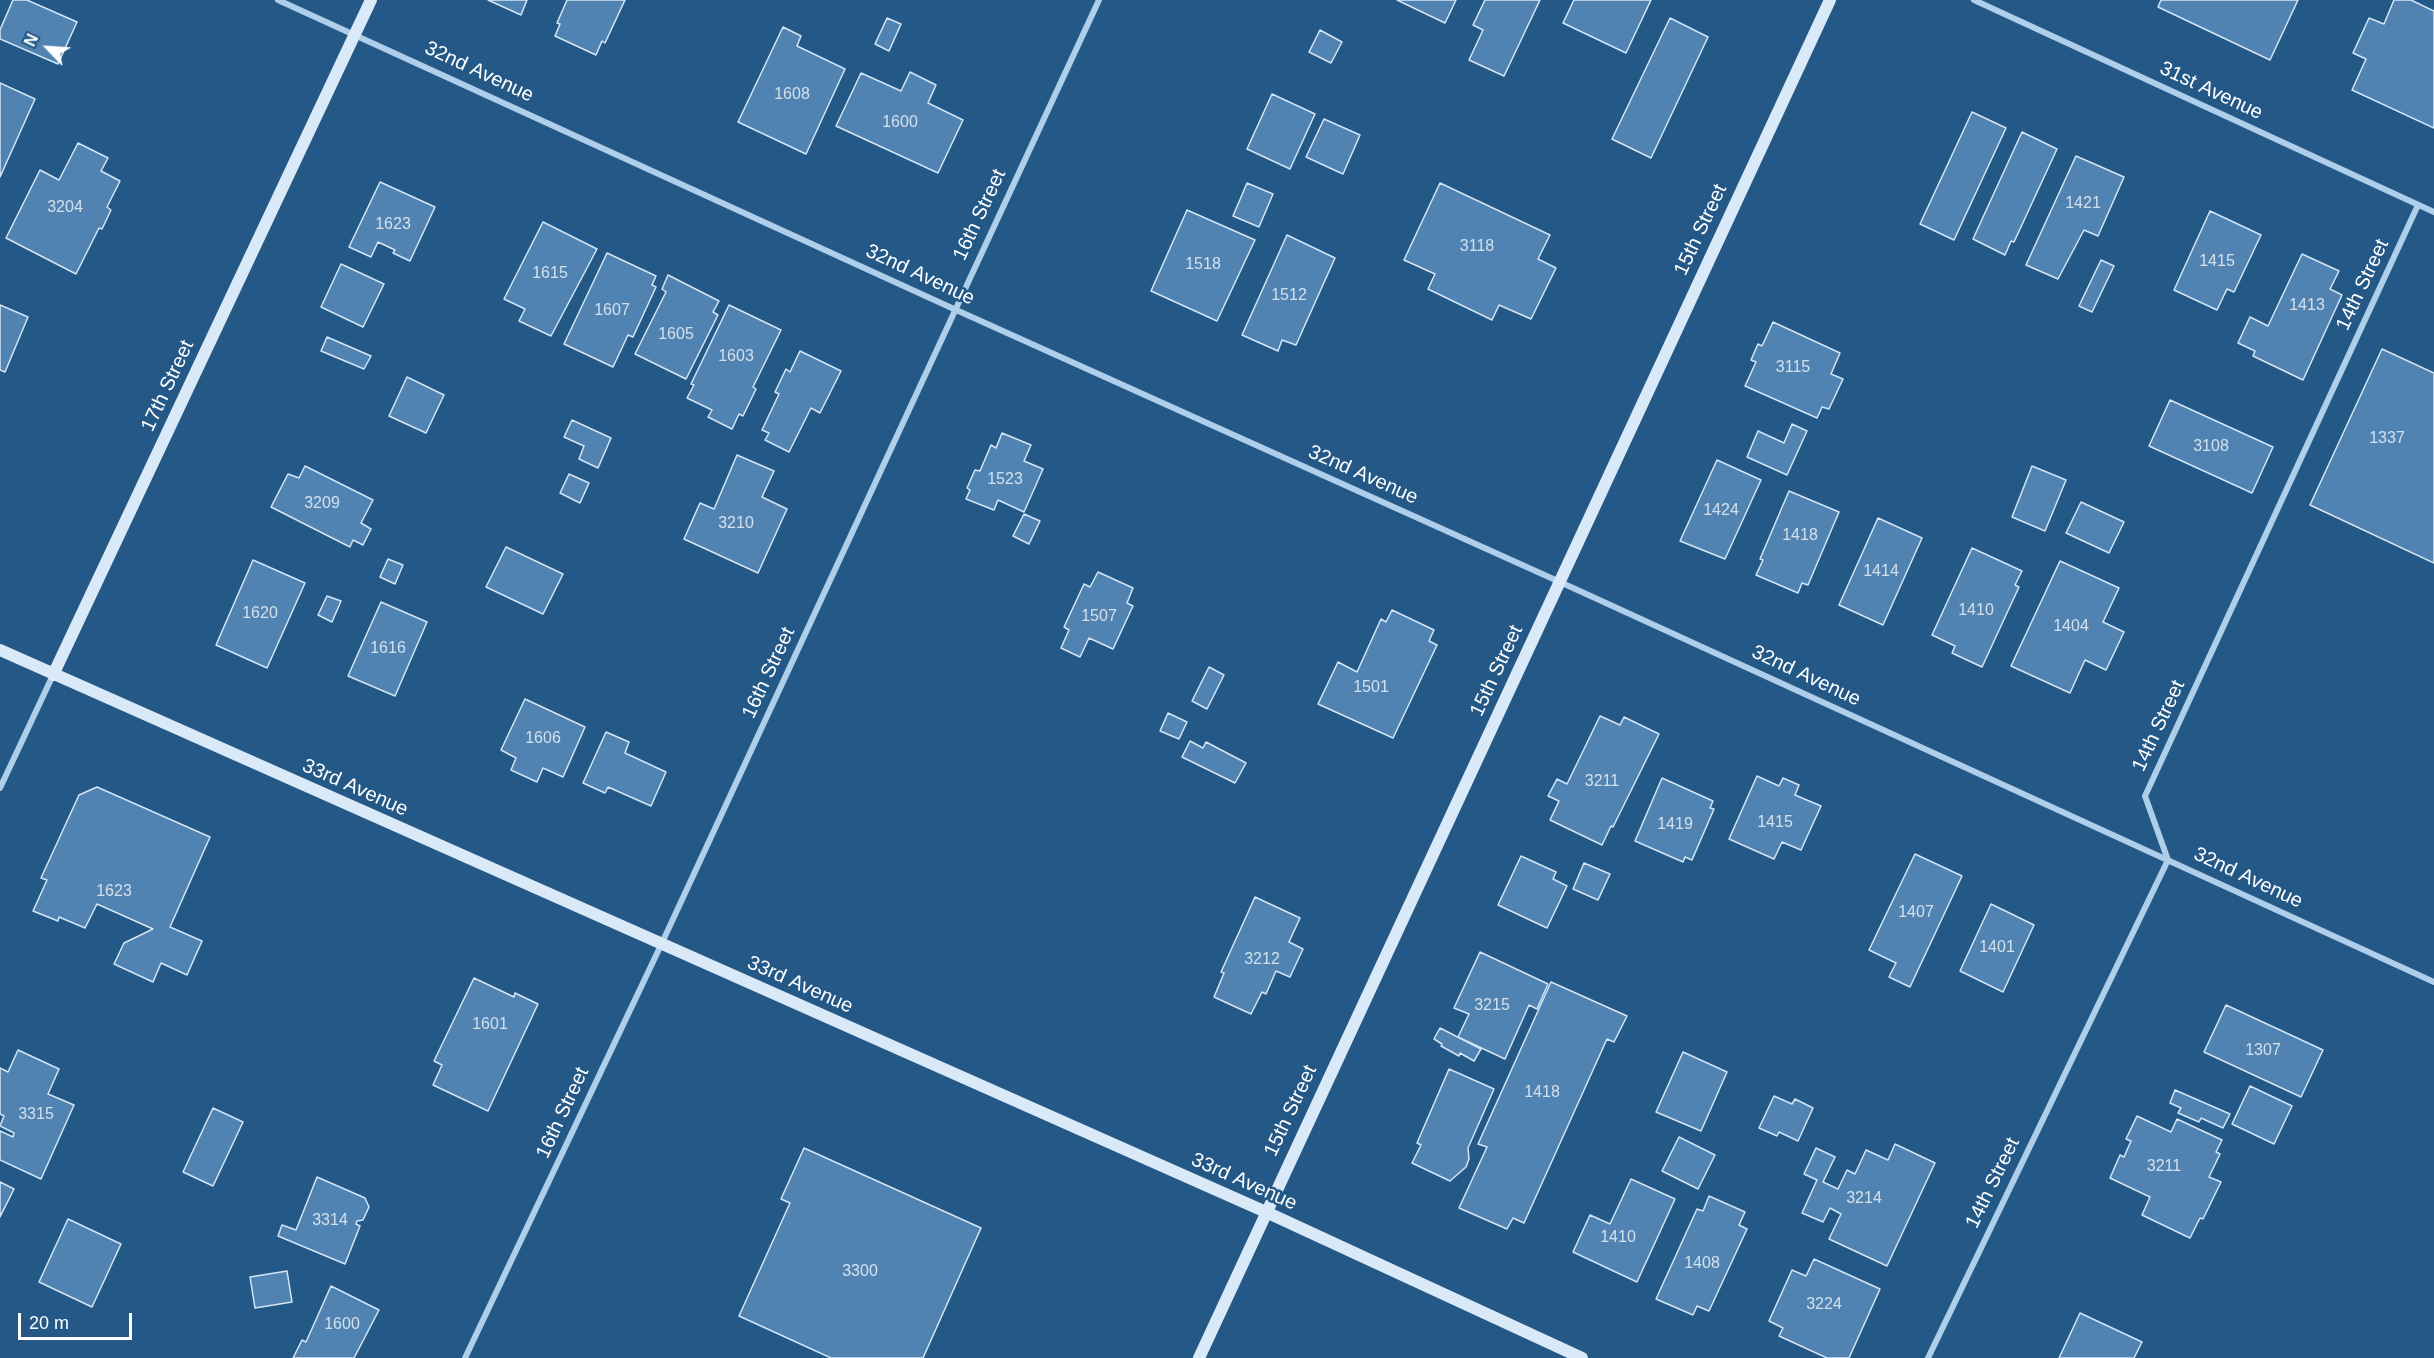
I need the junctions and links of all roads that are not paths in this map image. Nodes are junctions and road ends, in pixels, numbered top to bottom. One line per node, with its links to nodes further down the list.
1 (278, 0): 6 (street, 32nd Avenue)
2 (371, 0): 6 (street, 17th Street)
3 (1099, 0): 9 (street, 16th Street)
4 (1830, 0): 10 (street, 15th Street)
5 (1974, 0): 7 (street, 31st Avenue)
6 (355, 34): 9 (street, 32nd Avenue); 12 (street, 17th Street)
7 (2418, 205): 8 (street, 31st Avenue); 14 (street, 14th Street)
8 (2434, 212)
9 (954, 309): 10 (street, 32nd Avenue); 15 (street, 16th Street)
10 (1560, 582): 14 (street, 32nd Avenue); 17 (street, 15th Street)
11 (0, 650): 12 (street, 33rd Avenue)
12 (53, 675): 13 (street, 17th Street); 15 (street, 33rd Avenue)
13 (0, 788)
14 (2168, 860): 16 (street, 32nd Avenue); 21 (street, 14th Street)
15 (661, 945): 17 (street, 33rd Avenue); 18 (street, 16th Street)
16 (2434, 982)
17 (1266, 1212): 19 (street, 15th Street); 20 (street, 33rd Avenue)
18 (465, 1358)
19 (1199, 1358)
20 (1582, 1358)
21 (1928, 1358)

